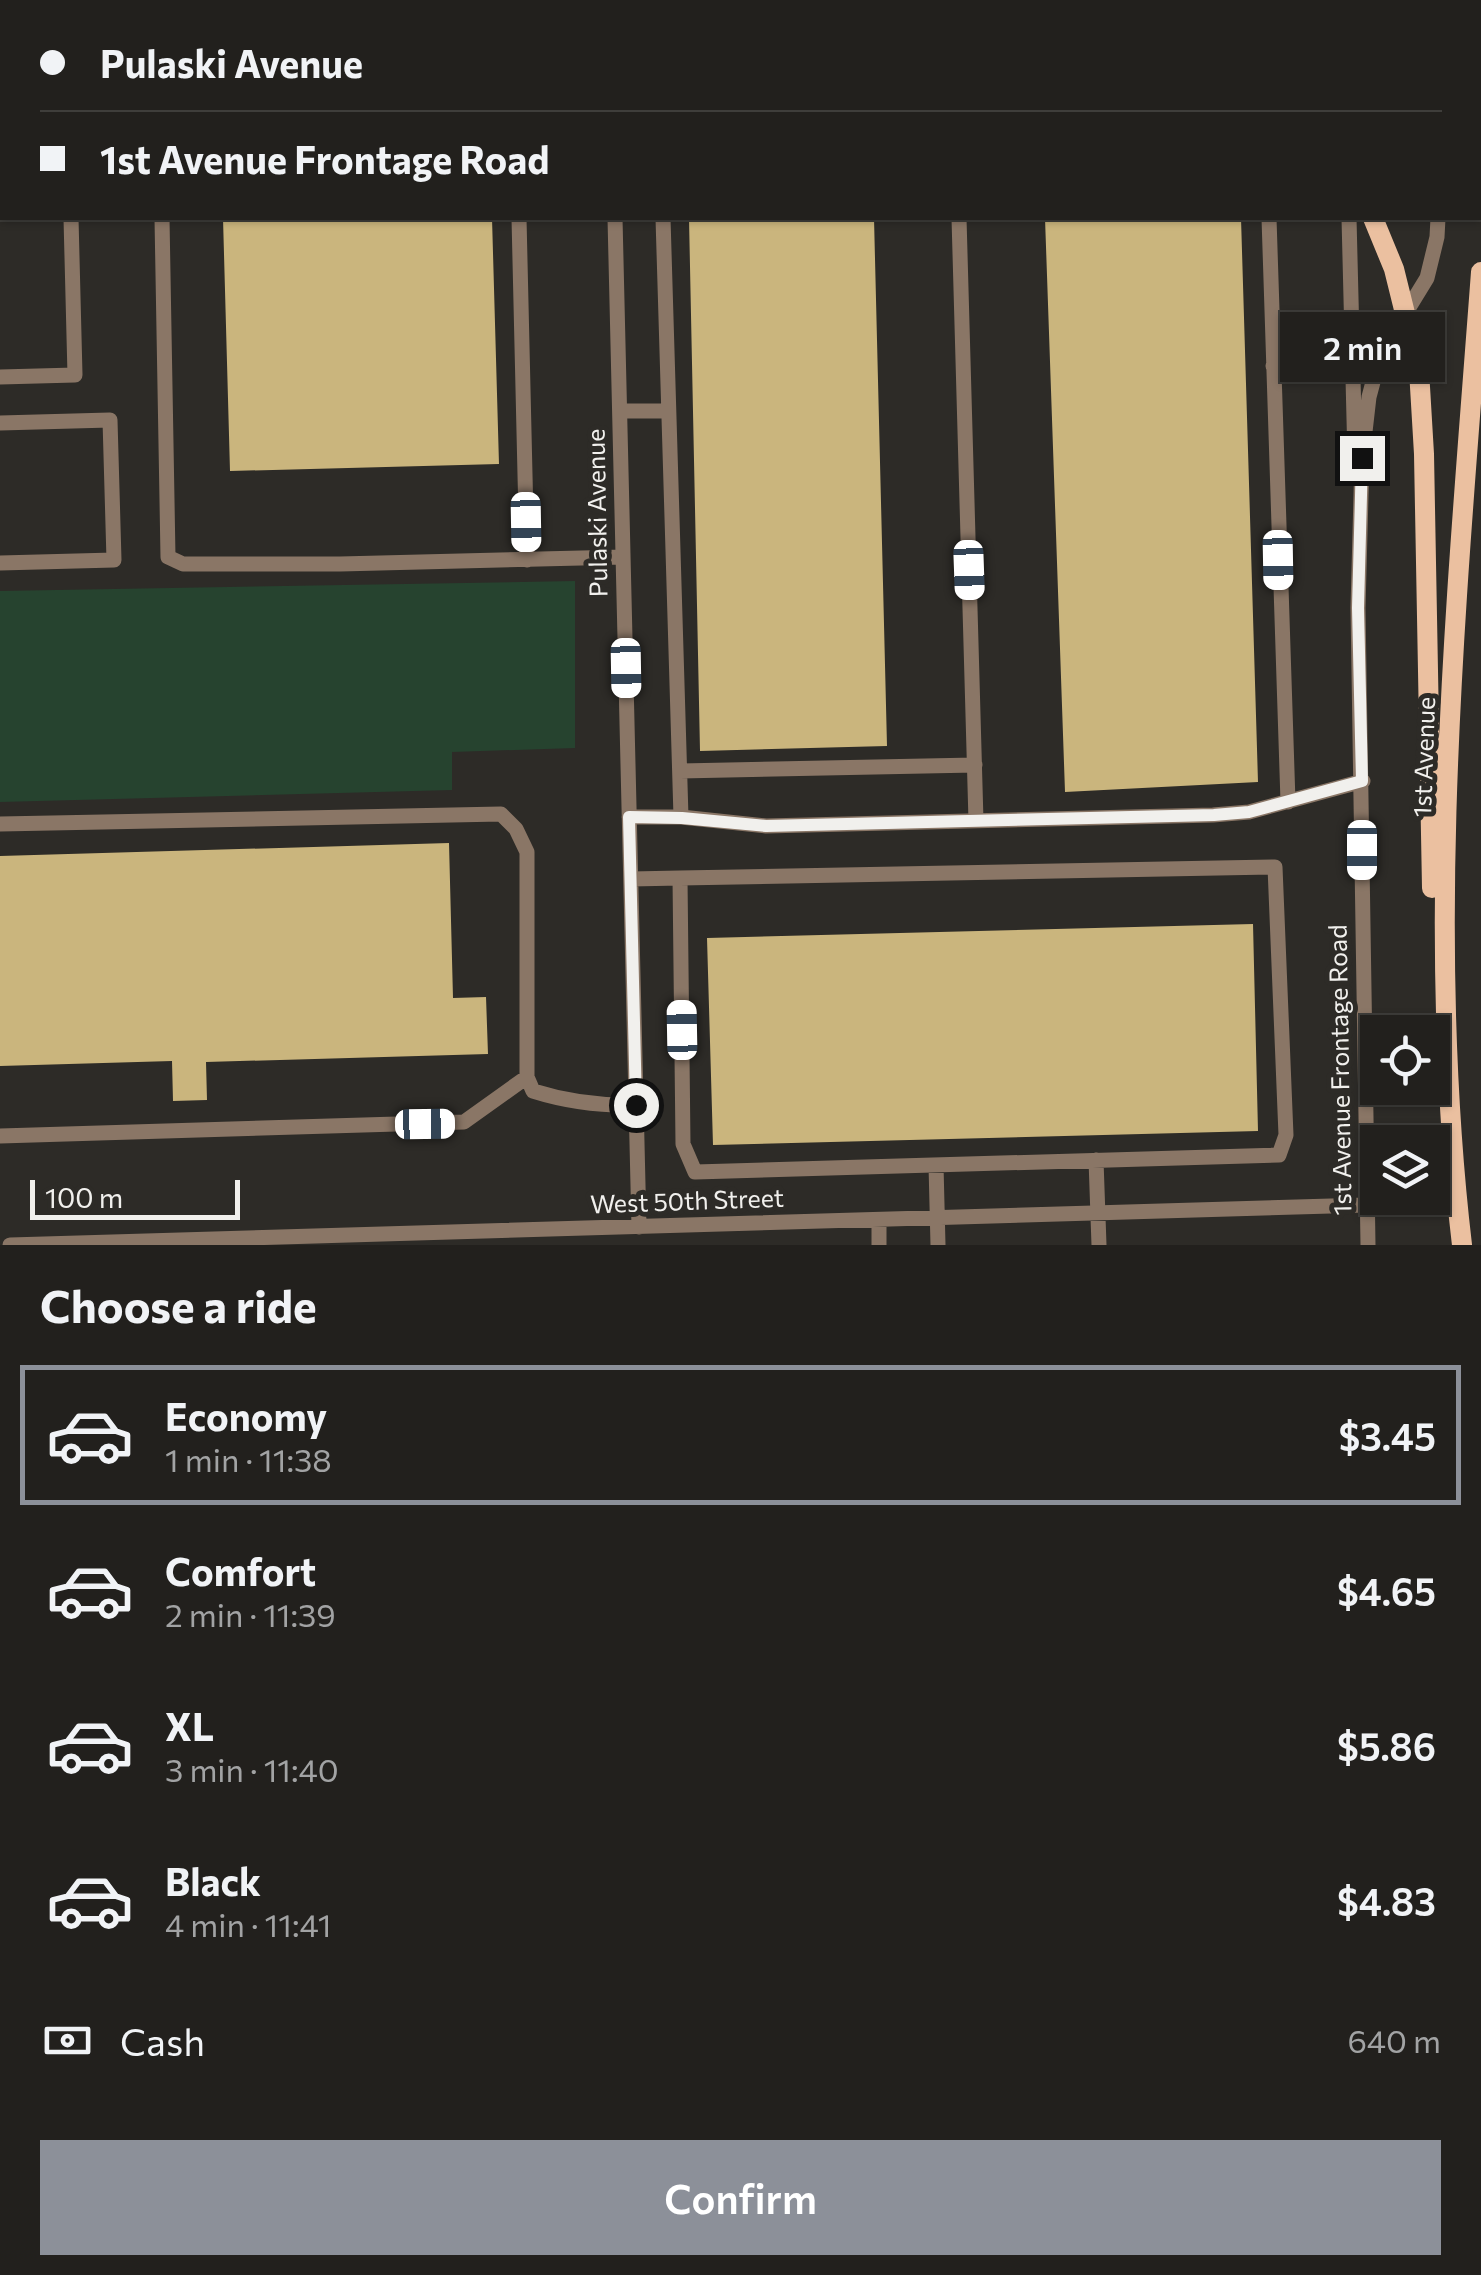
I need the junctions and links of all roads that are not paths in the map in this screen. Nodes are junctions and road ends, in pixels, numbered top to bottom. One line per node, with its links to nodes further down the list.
1 (71, 220): 15 (street)
2 (162, 220): 21 (street)
3 (519, 220): 21 (street)
4 (615, 220): 16 (street, Pulaski Avenue)
5 (663, 220): 17 (street)
6 (959, 220): 23 (street)
7 (1269, 220): 13 (street)
8 (1348, 220): 14 (street, 1st Avenue Frontage Road)
9 (1375, 220): 12 (main road)
10 (1438, 220): 12 (street, 1st Avenue Frontage Road)
11 (1481, 272): 34 (main road, 1st Avenue)
12 (1407, 314): 19 (street, 1st Avenue Frontage Road); 33 (main road)
13 (1273, 366): 14 (street); 26 (street)
14 (1350, 368): 19 (street, 1st Avenue Frontage Road)
15 (0, 378)
16 (620, 411): 17 (street); 20 (street, Pulaski Avenue)
17 (668, 411): 24 (street)
18 (0, 424): 22 (street)
19 (1358, 535): 25 (street, 1st Avenue Frontage Road)
20 (623, 557): 21 (street); 27 (street, Pulaski Avenue)
21 (527, 560)
22 (0, 563)
23 (975, 765): 24 (street); 29 (street)
24 (680, 771): 28 (street)
25 (1362, 781): 26 (street); 38 (street, 1st Avenue Frontage Road)
26 (1288, 802): 29 (street)
27 (629, 817): 28 (street); 32 (street, Pulaski Avenue)
28 (682, 818): 29 (street)
29 (976, 822)
30 (0, 824): 35 (street)
31 (680, 878): 32 (street); 40 (street); 41 (street)
32 (630, 879): 37 (street, Pulaski Avenue)
33 (1444, 1015)
34 (1448, 1015)
35 (526, 1077): 37 (street); 39 (street)
36 (1450, 1083): 56 (main road, 1st Avenue)
37 (636, 1105): 47 (street, Pulaski Avenue)
38 (1364, 1125)
39 (0, 1136)
40 (1096, 1160): 41 (street); 43 (street)
41 (936, 1165): 45 (street)
42 (1360, 1205): 43 (street, West 50th Street)
43 (1098, 1214): 45 (street, West 50th Street); 54 (street)
44 (1366, 1215): 55 (street, 1st Avenue Frontage Road)
45 (938, 1218): 46 (street, West 50th Street); 53 (street)
46 (879, 1220): 47 (street, West 50th Street); 52 (street)
47 (638, 1227): 48 (street, West 50th Street)
48 (525, 1238): 49 (street, West 50th Street)
49 (446, 1239): 50 (street, West 50th Street)
50 (62, 1244): 51 (street, West 50th Street)
51 (10, 1245)
52 (879, 1245)
53 (938, 1245)
54 (1099, 1245)
55 (1368, 1245)
56 (1462, 1245)

